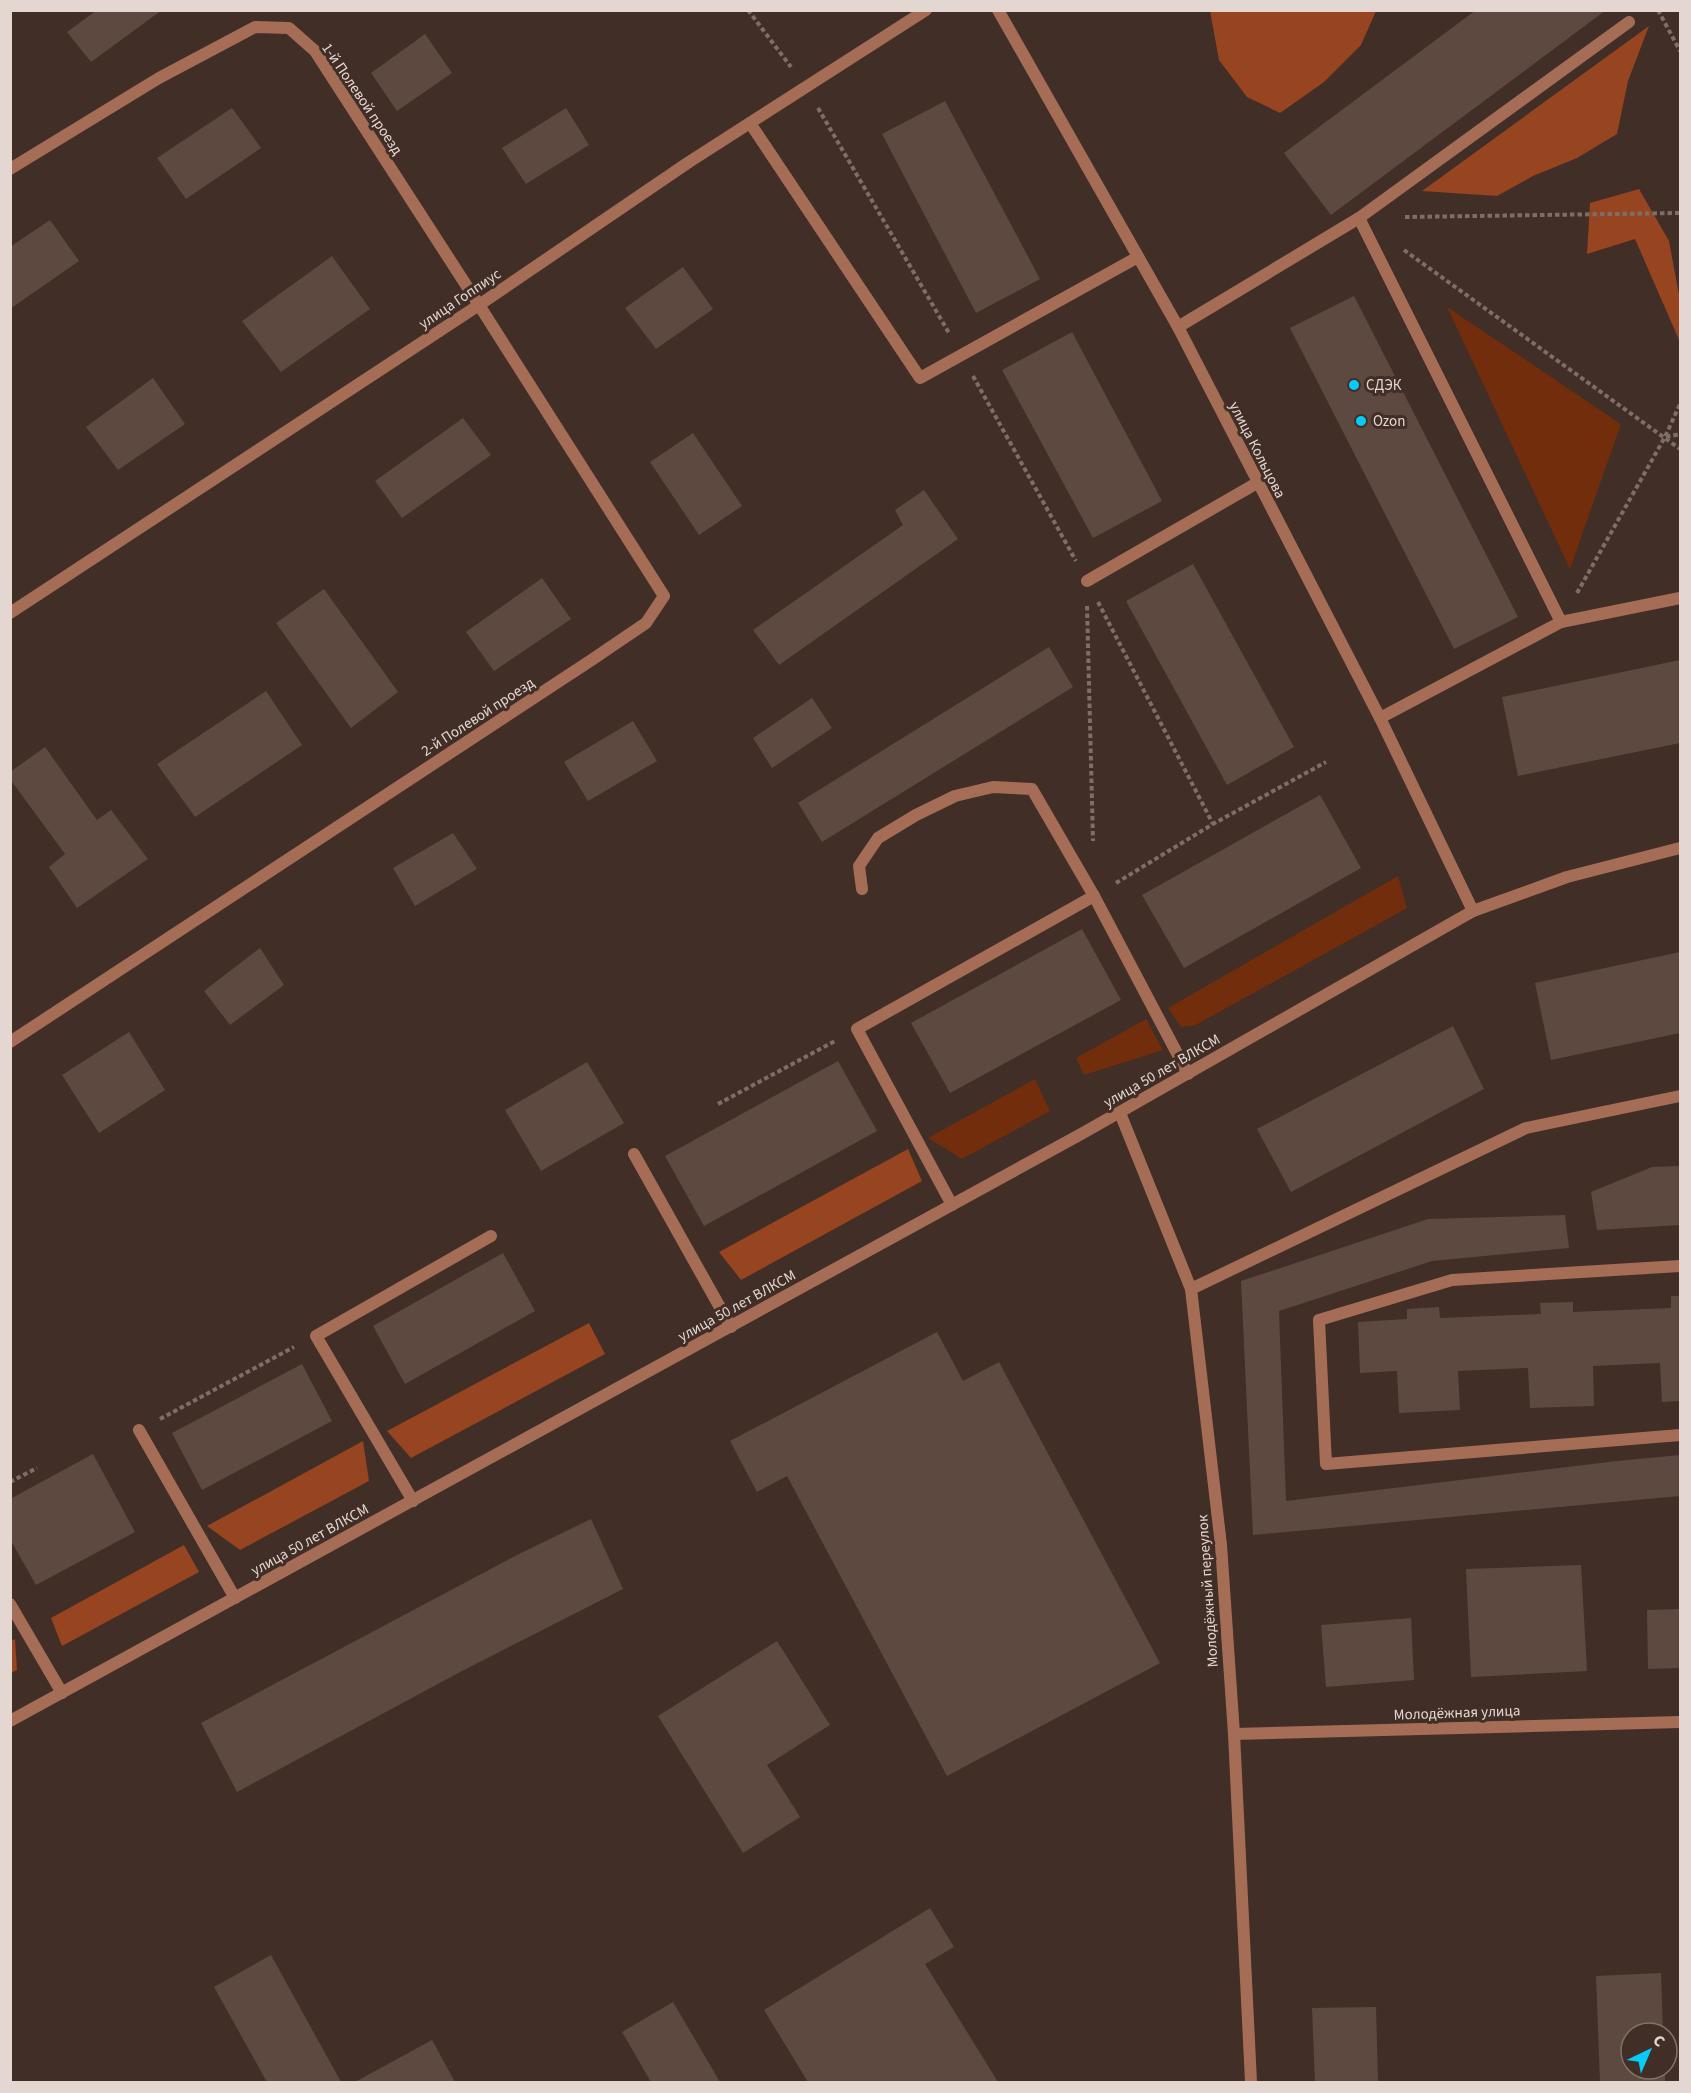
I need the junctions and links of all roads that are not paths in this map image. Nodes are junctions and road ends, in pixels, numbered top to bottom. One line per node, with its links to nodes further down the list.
1 (926, 10): 4 (street, улица Гоппиус)
2 (998, 10): 7 (street, улица Кольцова)
3 (1629, 22): 6 (street)
4 (750, 123): 7 (street); 8 (street, улица Гоппиус)
5 (10, 168): 8 (street, 1-й Полевой проезд)
6 (1359, 218): 9 (street); 14 (street)
7 (1138, 257): 9 (street, улица Кольцова)
8 (479, 305): 13 (street, улица Гоппиус); 20 (street, 2-й Полевой проезд)
9 (1178, 327): 10 (street, улица Кольцова)
10 (1257, 483): 11 (street); 15 (street, улица Кольцова)
11 (1087, 581)
12 (1680, 598): 14 (street)
13 (10, 613)
14 (1561, 622): 15 (street)
15 (1380, 718): 19 (street, улица Кольцова)
16 (1680, 848): 19 (street, улица 50 лет ВЛКСМ)
17 (862, 889): 18 (street)
18 (1094, 896): 21 (street); 25 (street)
19 (1473, 911): 21 (street, улица 50 лет ВЛКСМ)
20 (10, 1042)
21 (1188, 1074): 23 (street, улица 50 лет ВЛКСМ)
22 (1680, 1096): 28 (street)
23 (1120, 1113): 25 (street, улица 50 лет ВЛКСМ); 28 (street, Молодёжный переулок)
24 (634, 1154): 29 (street)
25 (952, 1205): 29 (street, улица 50 лет ВЛКСМ)
26 (491, 1236): 32 (street)
27 (1680, 1266): 31 (street)
28 (1191, 1289): 38 (street, Молодёжный переулок)
29 (731, 1327): 32 (street, улица 50 лет ВЛКСМ)
30 (138, 1430): 33 (street)
31 (1680, 1435)
32 (412, 1501): 33 (street, улица 50 лет ВЛКСМ)
33 (235, 1598): 35 (street, улица 50 лет ВЛКСМ)
34 (10, 1604): 35 (street)
35 (62, 1693): 36 (street, улица 50 лет ВЛКСМ)
36 (10, 1721)
37 (1680, 1722): 38 (street, Молодёжная улица)
38 (1234, 1734): 39 (street, Молодёжный переулок)
39 (1251, 2082)

